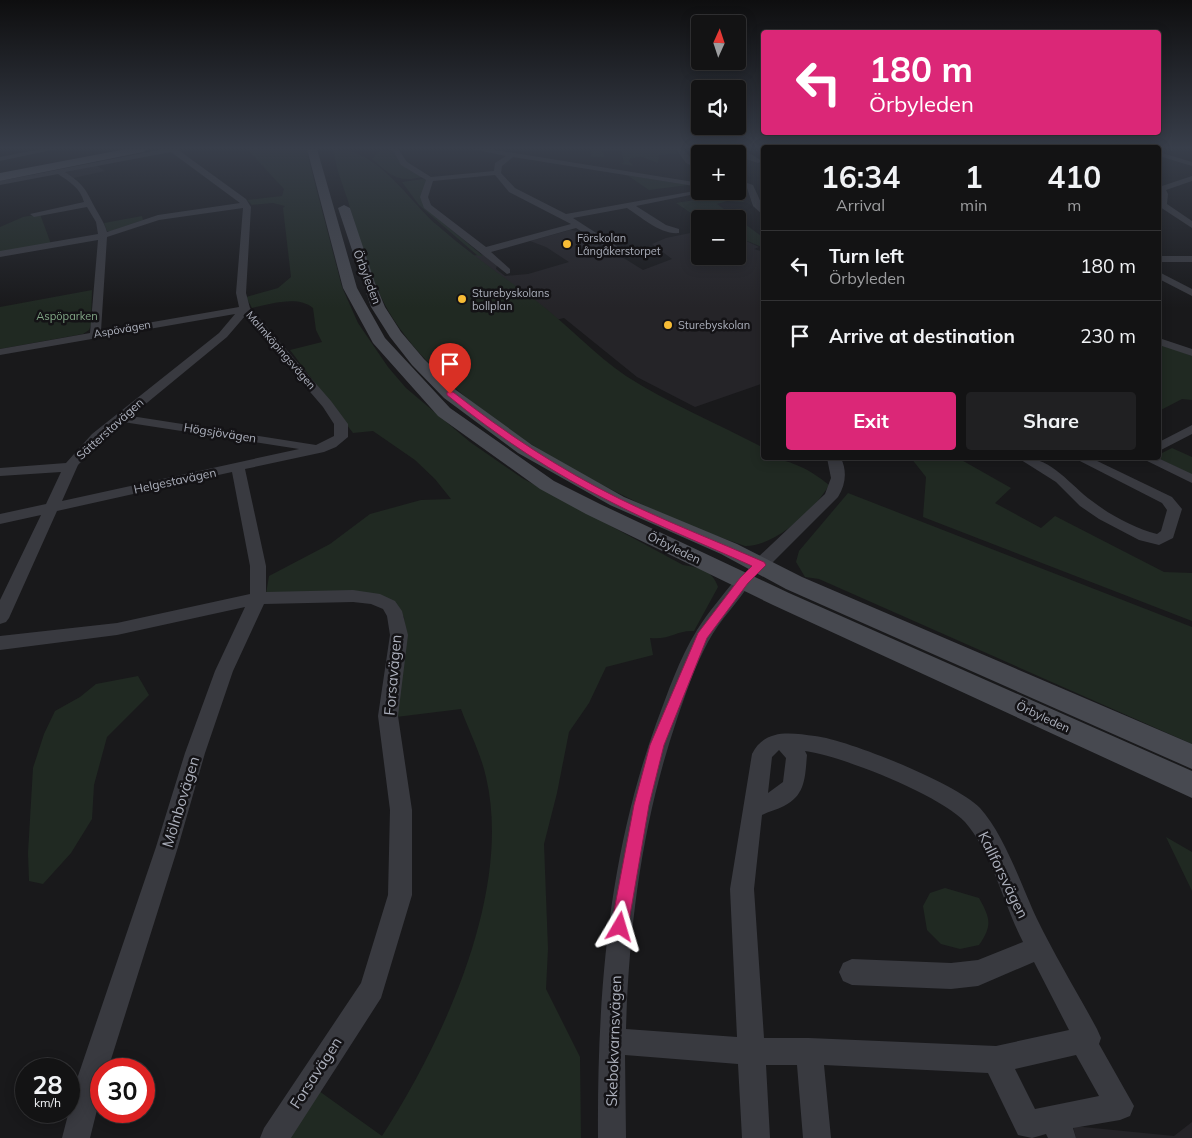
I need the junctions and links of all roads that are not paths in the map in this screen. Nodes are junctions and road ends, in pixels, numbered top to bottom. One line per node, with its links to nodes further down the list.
1 (241, 202): 9 (street)
2 (327, 202): 49 (main road, Örbyleden)
3 (342, 202): 49 (main road, Örbyleden)
4 (425, 202): 18 (street)
5 (536, 202): 12 (street)
6 (649, 202): 10 (street)
7 (1163, 202): 14 (street)
8 (88, 204): 11 (street); 16 (street)
9 (245, 205): 16 (street); 25 (street, Malmköpingsvägen)
10 (629, 206): 12 (street); 15 (street)
11 (34, 214)
12 (565, 217): 13 (street)
13 (578, 225): 17 (street); 18 (street)
14 (1192, 225)
15 (676, 231)
16 (103, 236): 19 (street); 28 (street)
17 (615, 249)
18 (483, 251): 22 (street)
19 (0, 254)
20 (1161, 259): 21 (street)
21 (1192, 260)
22 (507, 271)
23 (1161, 276): 24 (street)
24 (1192, 293)
25 (245, 309): 26 (street, Malmköpingsvägen); 27 (street, Sätterstavägen); 28 (street, Aspövägen)
26 (258, 323): 27 (street); 35 (street, Malmköpingsvägen)
27 (232, 324): 34 (street, Sätterstavägen)
28 (95, 334): 32 (street, Aspövägen)
29 (1161, 336): 31 (street)
30 (1161, 342): 33 (street)
31 (1192, 347)
32 (0, 352)
33 (1192, 353)
34 (120, 418): 38 (street, Högsjövägen); 43 (street, Sätterstavägen)
35 (342, 430): 38 (street, Helgestavägen)
36 (1188, 434): 37 (street)
37 (1161, 446)
38 (319, 449): 44 (street, Helgestavägen)
39 (835, 460): 49 (street)
40 (1028, 460): 41 (street)
41 (1085, 460)
42 (1152, 460): 46 (street)
43 (70, 467): 45 (street); 47 (street, Sätterstavägen)
44 (238, 468): 47 (street, Helgestavägen); 50 (street, Mölnbovägen)
45 (0, 472)
46 (1192, 479)
47 (52, 508): 48 (street, Helgestavägen); 51 (street, Sätterstavägen)
48 (0, 519)
49 (752, 573): 54 (main road, Örbyleden); 55 (main road, Örbyleden); 60 (street, Skebokvarnsvägen)
50 (258, 598): 52 (street, Forsavägen); 65 (street, Mölnbovägen); 66 (street, Forsavägen)
51 (0, 618)
52 (0, 643)
53 (782, 740): 56 (street); 56 (street); 57 (street, Kallforsvägen)
54 (1192, 757)
55 (1192, 785)
56 (756, 807): 62 (street)
57 (1038, 948): 58 (street); 59 (street, Kallforsvägen)
58 (852, 972)
59 (1088, 1038)
60 (613, 1041): 62 (street); 67 (street, Skebokvarnsvägen)
61 (809, 1050): 62 (street); 63 (street); 69 (street)
62 (751, 1052): 68 (street)
63 (996, 1060): 64 (street); 64 (street)
64 (1059, 1127)
65 (76, 1138)
66 (274, 1138)
67 (612, 1138)
68 (756, 1138)
69 (817, 1138)

